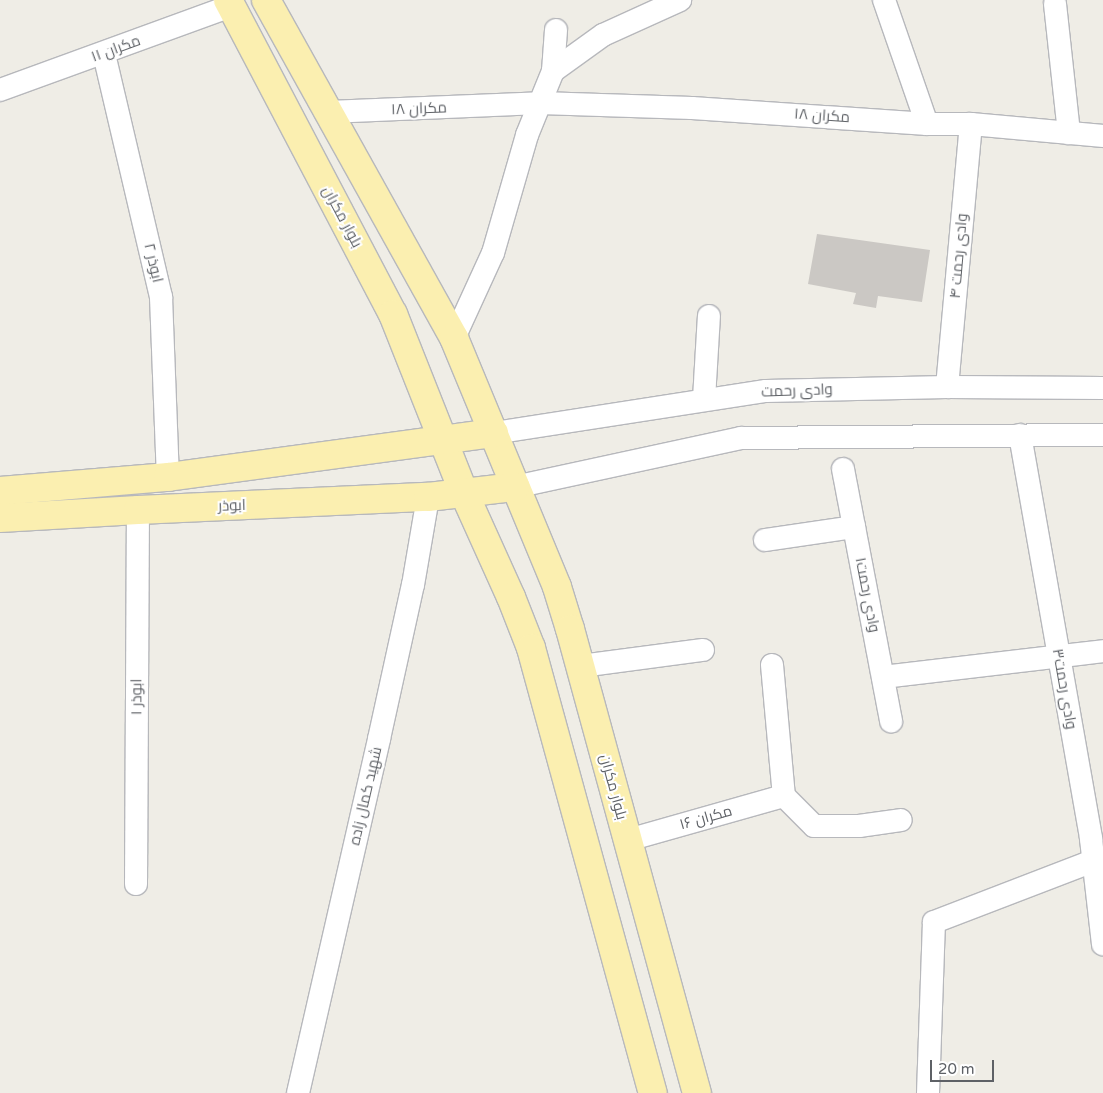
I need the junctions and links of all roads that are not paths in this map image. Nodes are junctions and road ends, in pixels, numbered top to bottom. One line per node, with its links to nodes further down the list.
1 (266, 0): 11 (main road, بلوار مکران)
2 (680, 0): 8 (street)
3 (884, 0): 12 (street)
4 (229, 3): 7 (street, مکران ۱۱); 24 (main road, بلوار مکران)
5 (1055, 4): 14 (street)
6 (556, 30): 8 (street)
7 (104, 54): 9 (street, مکران ۱۱); 26 (street, ابوذر ۲)
8 (553, 70): 10 (street)
9 (0, 90)
10 (540, 103): 11 (street, مکران ۱۸); 12 (street, مکران ۱۸); 17 (street)
11 (328, 112): 17 (main road, بلوار مکران)
12 (927, 124): 13 (street, مکران ۱۸)
13 (971, 124): 14 (street, مکران ۱۸); 18 (street, وادی رحمت ۴)
14 (1069, 133): 15 (street, مکران ۱۸)
15 (1103, 136)
16 (709, 316): 20 (street)
17 (454, 338): 21 (main road, بلوار مکران)
18 (947, 387): 19 (street, وادی رحمت); 20 (street, وادی رحمت)
19 (1103, 388)
20 (704, 399): 21 (street, وادی رحمت)
21 (494, 433): 24 (main road); 28 (main road, بلوار مکران)
22 (1020, 435): 23 (street); 28 (street); 39 (street, وادی رحمت۳)
23 (1103, 435)
24 (443, 439): 26 (main road); 30 (main road, بلوار مکران)
25 (843, 469): 35 (street, وادی رحمت۱)
26 (168, 477): 27 (main road)
27 (47, 487): 29 (main road); 33 (main road)
28 (515, 487): 30 (main road, ابوذر); 41 (main road, بلوار مکران)
29 (0, 491)
30 (464, 493): 31 (main road, ابوذر); 51 (main road)
31 (428, 497): 32 (main road, ابوذر); 50 (street, شهید کمال زاده)
32 (138, 510): 33 (main road, ابوذر); 48 (street, ابوذر ۱)
33 (49, 515): 34 (main road, ابوذر)
34 (0, 518)
35 (854, 527): 36 (street); 42 (street, وادی رحمت۱)
36 (765, 540)
37 (703, 650): 41 (street)
38 (1103, 652): 39 (street)
39 (1058, 657): 42 (street); 47 (street, وادی رحمت۳)
40 (772, 664): 44 (street)
41 (580, 666): 46 (main road, بلوار مکران)
42 (883, 677): 43 (street, وادی رحمت۱)
43 (891, 721)
44 (784, 796): 45 (street); 46 (street, مکران ۱۶)
45 (901, 820)
46 (628, 840): 52 (main road, بلوار مکران)
47 (1093, 861): 49 (street, وادی رحمت۳); 53 (street)
48 (136, 884)
49 (1103, 944)
50 (298, 1093)
51 (653, 1093)
52 (697, 1093)
53 (928, 1093)

